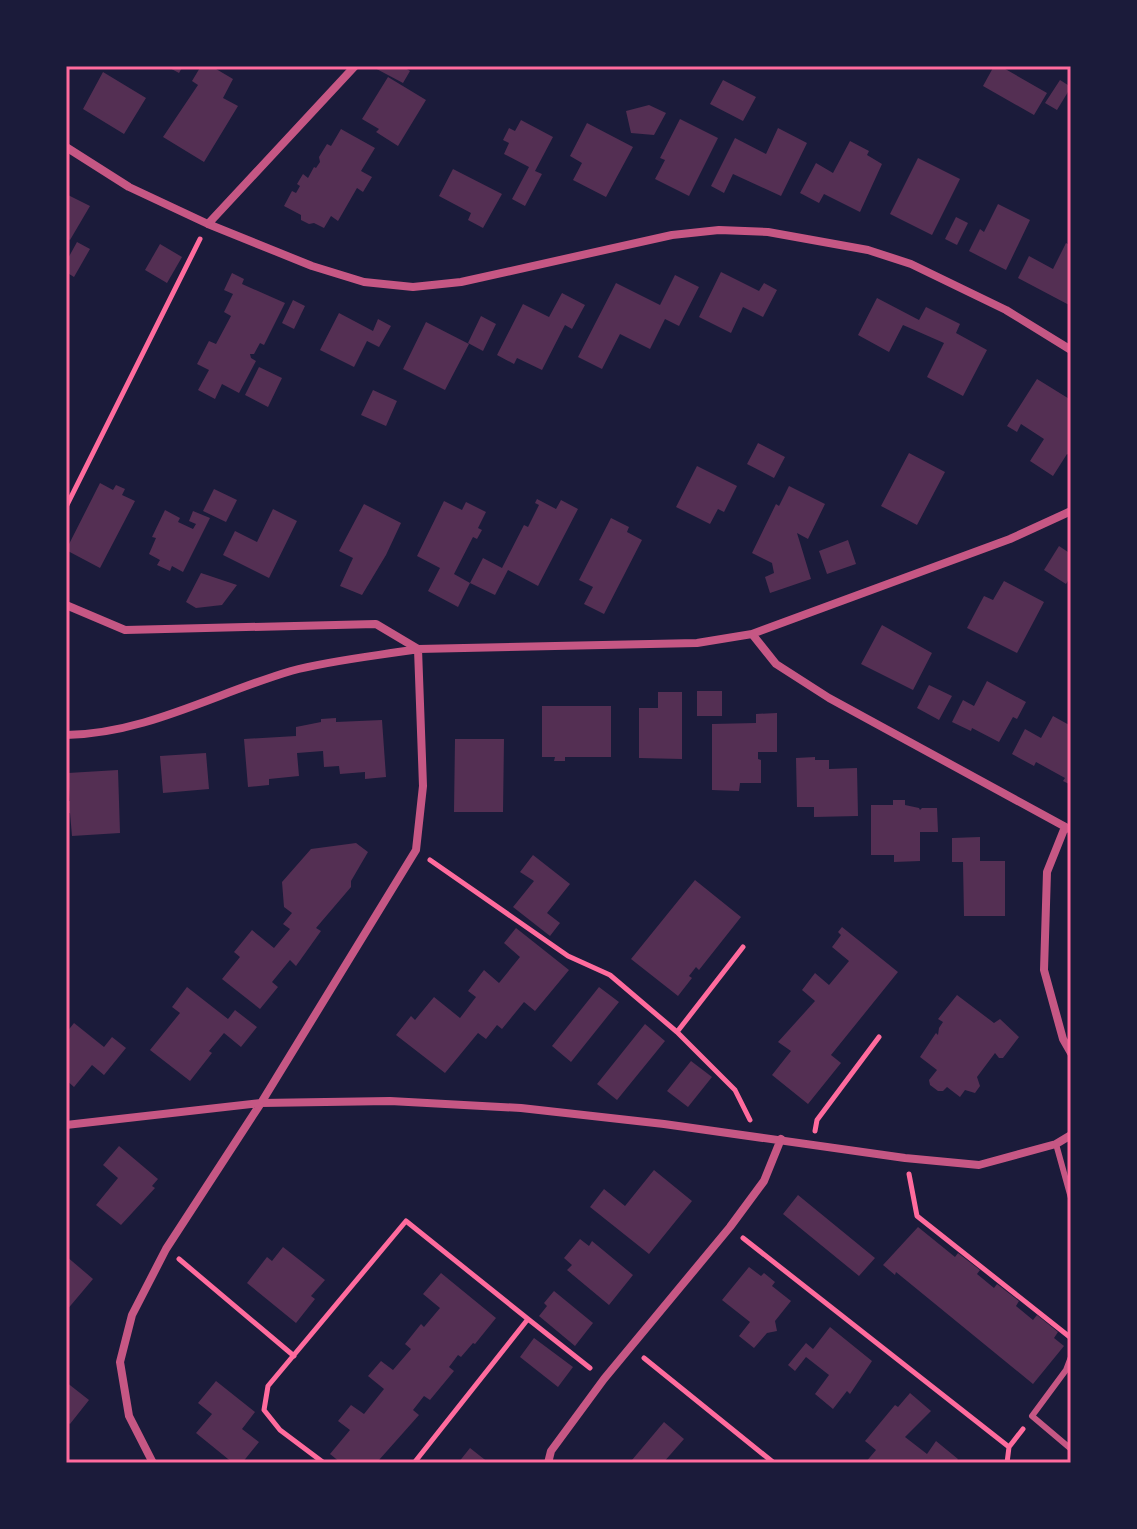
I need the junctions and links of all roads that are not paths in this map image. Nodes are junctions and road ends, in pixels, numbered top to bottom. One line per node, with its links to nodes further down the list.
1 (355, 66): 3 (street)
2 (66, 147): 3 (street)
3 (208, 224): 4 (street)
4 (1071, 350)
5 (1071, 511): 7 (street)
6 (66, 605): 8 (street)
7 (752, 634): 8 (street); 10 (street)
8 (418, 649): 9 (street); 12 (street)
9 (66, 735)
10 (1068, 828): 11 (street)
11 (1071, 1053)
12 (261, 1103): 13 (street); 15 (street); 20 (street)
13 (66, 1125)
14 (1071, 1135): 16 (street)
15 (781, 1139): 16 (street); 21 (street)
16 (1056, 1144): 17 (lane)
17 (1071, 1198)
18 (1071, 1357): 19 (lane)
19 (1071, 1449)
20 (153, 1463)
21 (548, 1463)

